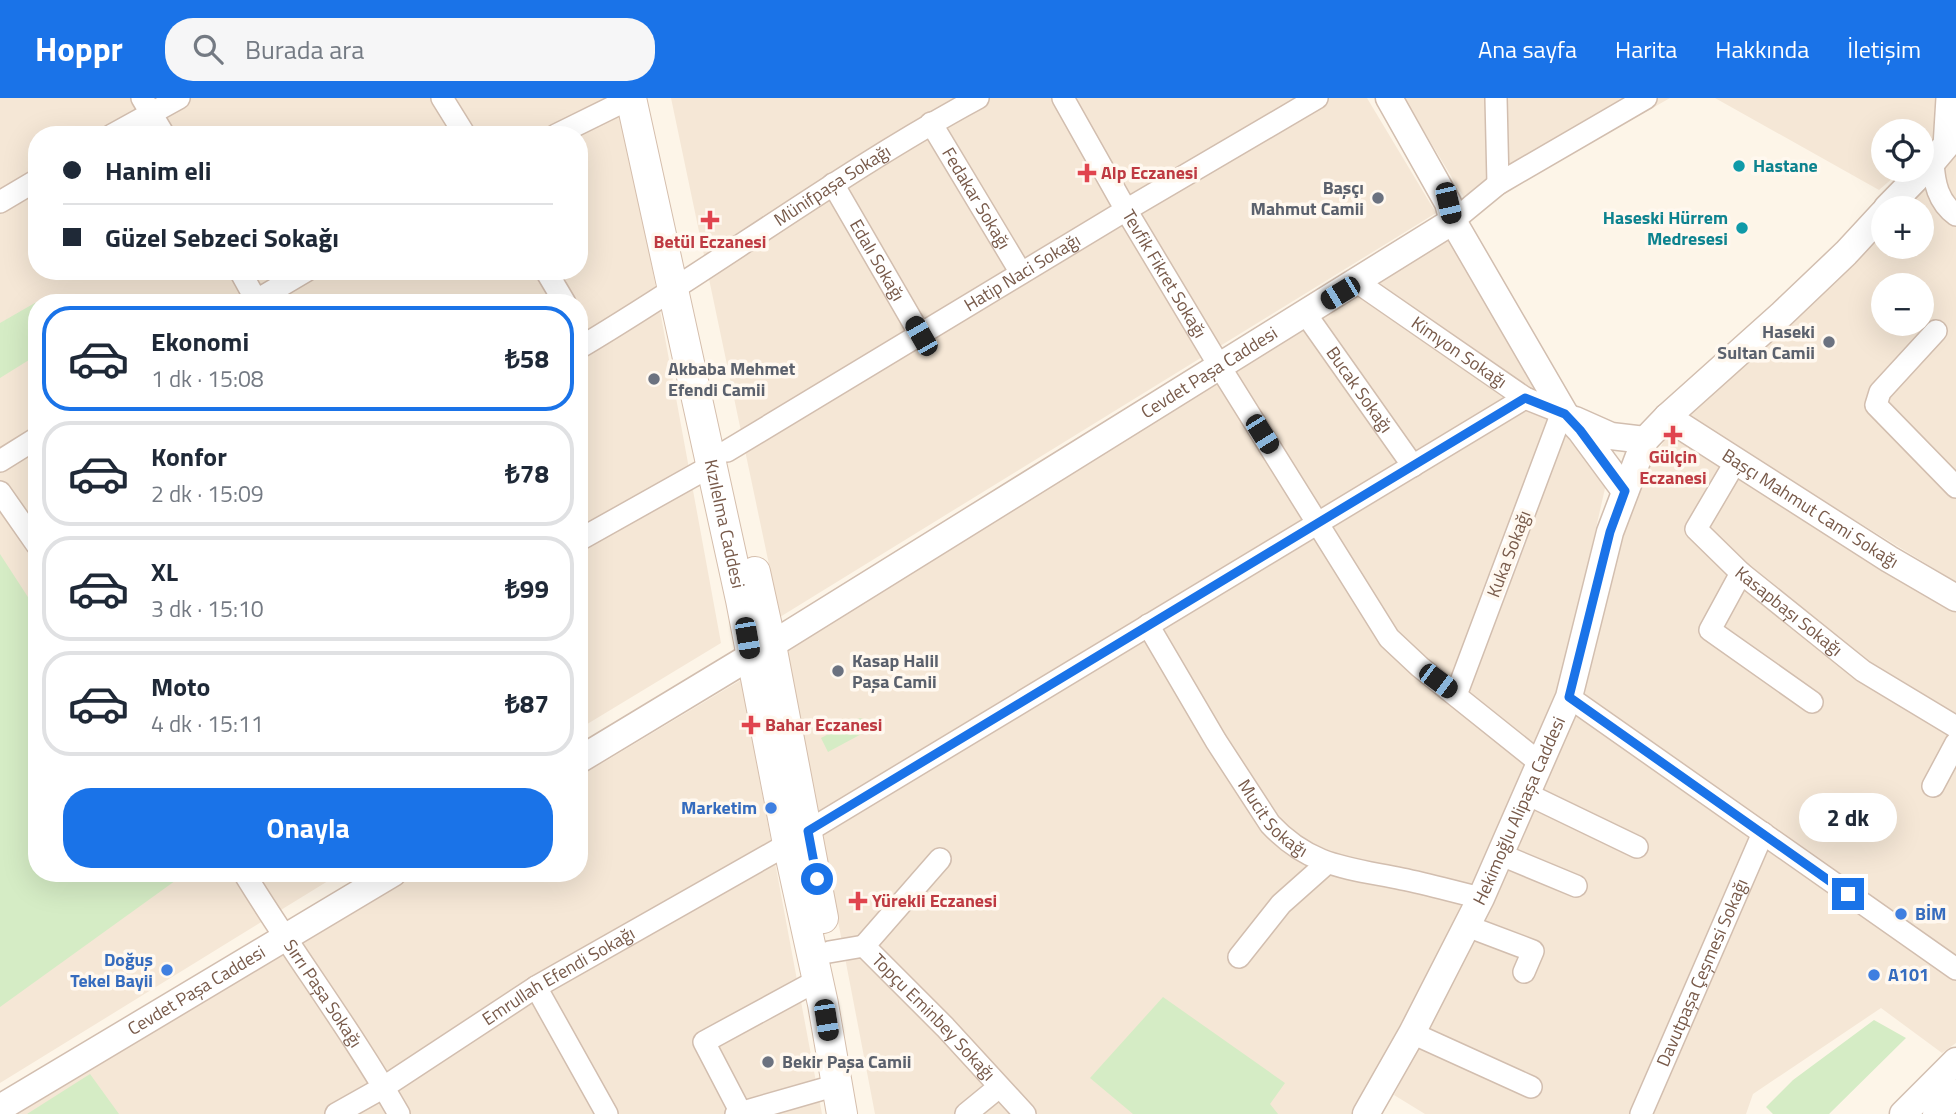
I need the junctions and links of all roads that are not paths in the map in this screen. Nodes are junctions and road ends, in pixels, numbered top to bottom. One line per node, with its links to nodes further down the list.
1 (179, 98): 12 (street)
2 (442, 98): 16 (street)
3 (631, 98): 17 (street); 31 (main road, Kızılelma Caddesi)
4 (652, 98): 31 (main road, Kızılelma Caddesi)
5 (978, 98): 13 (street, Münifpaşa Sokağı)
6 (1063, 98): 24 (street, Tevfik Fikret Sokağı)
7 (1317, 98): 24 (street, Hatip Naci Sokağı)
8 (1389, 98): 26 (street)
9 (1496, 98): 20 (street)
10 (1646, 98): 20 (street, Cevdet Paşa Caddesi)
11 (1947, 98): 18 (street)
12 (146, 105): 14 (street); 15 (street)
13 (931, 123): 19 (street, Münifpaşa Sokağı); 28 (street, Fedakar Sokağı)
14 (122, 126)
15 (159, 126)
16 (459, 126)
17 (574, 126)
18 (1945, 148): 22 (street); 25 (street)
19 (833, 184): 31 (street, Münifpaşa Sokağı); 35 (street, Edalı Sokağı)
20 (1498, 184): 26 (street, Cevdet Paşa Caddesi)
21 (28, 185): 23 (street)
22 (1899, 196)
23 (0, 202)
24 (1126, 209): 28 (street, Hatip Naci Sokağı); 37 (street, Tevfik Fikret Sokağı)
25 (1956, 215)
26 (1452, 221): 30 (street, Cevdet Paşa Caddesi); 39 (street)
27 (1871, 226): 40 (street)
28 (1021, 273): 35 (street, Hatip Naci Sokağı)
29 (290, 280): 32 (street)
30 (1357, 282): 33 (street, Cevdet Paşa Caddesi); 38 (street, Kimyon Sokağı)
31 (681, 284): 36 (street, Münifpaşa Sokağı); 43 (main road, Kızılelma Caddesi)
32 (266, 294)
33 (1305, 313): 37 (street, Cevdet Paşa Caddesi); 46 (street, Bucak Sokağı)
34 (1936, 331): 47 (street)
35 (921, 336): 43 (street, Hatip Naci Sokağı)
36 (588, 337)
37 (1220, 367): 50 (street, Tevfik Fikret Sokağı); 56 (street, Cevdet Paşa Caddesi)
38 (1525, 398): 39 (street, Kimyon Sokağı); 46 (street, Emrullah Efendi Sokağı)
39 (1565, 414): 41 (street); 48 (street); 57 (street, Kuka Sokağı)
40 (1667, 416): 41 (street); 45 (street, Başçı Mahmut Cami Sokağı)
41 (1645, 440): 48 (street, Hekimoğlu Alipaşa Caddesi)
42 (28, 444): 44 (street)
43 (719, 459): 52 (street, Hatip Naci Sokağı); 56 (main road, Kızılelma Caddesi)
44 (0, 461)
45 (1736, 461): 53 (street, Kasapbaşı Sokağı); 54 (street, Başçı Mahmut Cami Sokağı)
46 (1413, 466): 50 (street, Emrullah Efendi Sokağı)
47 (1956, 487)
48 (1625, 491): 58 (street, Hekimoğlu Alipaşa Caddesi)
49 (0, 492): 51 (street)
50 (1317, 524): 55 (street, Emrullah Efendi Sokağı); 57 (street, Tevfik Fikret Sokağı)
51 (28, 532)
52 (588, 535)
53 (1741, 573): 59 (street); 60 (street, Kasapbaşı Sokağı)
54 (1956, 597)
55 (1148, 625): 67 (street, Emrullah Efendi Sokağı); 71 (street, Mucit Sokağı)
56 (761, 651): 62 (street, Cevdet Paşa Caddesi); 67 (main road, Kızılelma Caddesi)
57 (1456, 695): 63 (street, Tevfik Fikret Sokağı)
58 (1569, 697): 63 (street, Hekimoğlu Alipaşa Caddesi); 66 (street)
59 (1812, 702)
60 (1956, 727)
61 (1956, 743): 64 (street)
62 (588, 749)
63 (1540, 763): 65 (street, Hekimoğlu Alipaşa Caddesi)
64 (1933, 786)
65 (1527, 794): 68 (street); 69 (street, Hekimoğlu Alipaşa Caddesi)
66 (1763, 833): 81 (street); 101 (street, Davutpaşa Çeşmesi Sokağı)
67 (798, 838): 79 (main road, Kızılelma Caddesi); 83 (main road, Kızılelma Caddesi); 84 (street, Emrullah Efendi Sokağı)
68 (1637, 847)
69 (1499, 853): 74 (street); 75 (street, Hekimoğlu Alipaşa Caddesi)
70 (940, 859): 78 (street)
71 (1326, 864): 75 (street, Mucit Sokağı); 80 (street)
72 (249, 882): 77 (street, Sırrı Paşa Sokağı)
73 (378, 882): 77 (street, Cevdet Paşa Caddesi)
74 (1576, 886)
75 (1481, 898): 76 (street, Hekimoğlu Alipaşa Caddesi)
76 (1467, 926): 82 (street); 85 (street, Hekimoğlu Alipaşa Caddesi)
77 (284, 939): 87 (street, Sırrı Paşa Sokağı); 92 (street, Cevdet Paşa Caddesi)
78 (864, 946): 79 (street, Topçu Eminbey Sokağı); 88 (street, Topçu Eminbey Sokağı)
79 (829, 952): 97 (main road, Kızılelma Caddesi)
80 (1239, 957)
81 (1956, 969)
82 (1524, 972)
83 (818, 980): 91 (main road, Kızılelma Caddesi); 93 (street)
84 (536, 987): 87 (street, Emrullah Efendi Sokağı); 96 (street)
85 (1412, 1033): 89 (street); 100 (street, Hekimoğlu Alipaşa Caddesi)
86 (1956, 1061): 102 (street)
87 (384, 1087): 94 (street, Emrullah Efendi Sokağı); 95 (street, Sırrı Paşa Sokağı)
88 (999, 1087): 98 (street); 99 (street, Topçu Eminbey Sokağı)
89 (1531, 1087)
90 (1956, 1093): 103 (street)
91 (840, 1100): 93 (street)
92 (0, 1108)
93 (738, 1113)
94 (336, 1114)
95 (400, 1114)
96 (607, 1114)
97 (862, 1114)
98 (966, 1114)
99 (1025, 1114)
100 (1366, 1114)
101 (1641, 1114)
102 (1903, 1114)
103 (1936, 1114)

